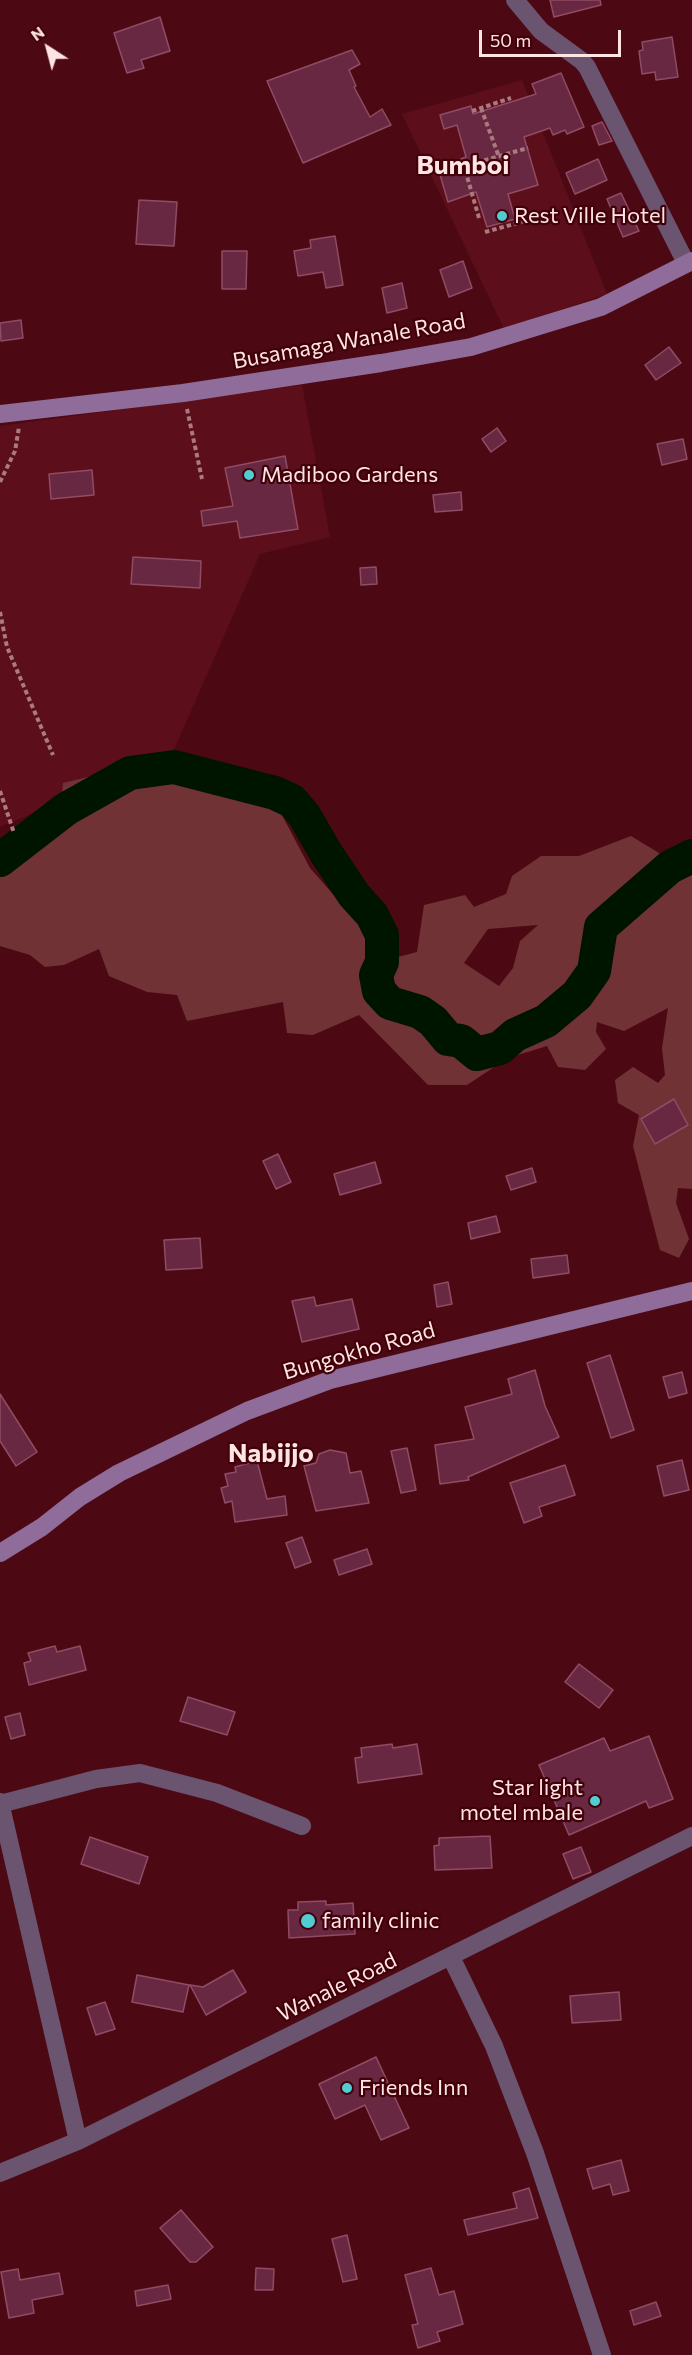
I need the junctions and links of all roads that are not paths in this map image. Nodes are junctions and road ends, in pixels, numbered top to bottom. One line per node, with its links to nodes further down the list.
1 (514, 0): 2 (street)
2 (689, 262): 3 (street, Busamaga Wanale Road)
3 (0, 414)
4 (692, 1292): 5 (street, Bungokho Road)
5 (0, 1553)
6 (0, 1803): 7 (street); 10 (street)
7 (302, 1826)
8 (692, 1836): 9 (street, Wanale Road)
9 (451, 1957): 10 (street, Wanale Road); 12 (street)
10 (78, 2141): 11 (street, Wanale Road)
11 (0, 2173)
12 (602, 2355)

